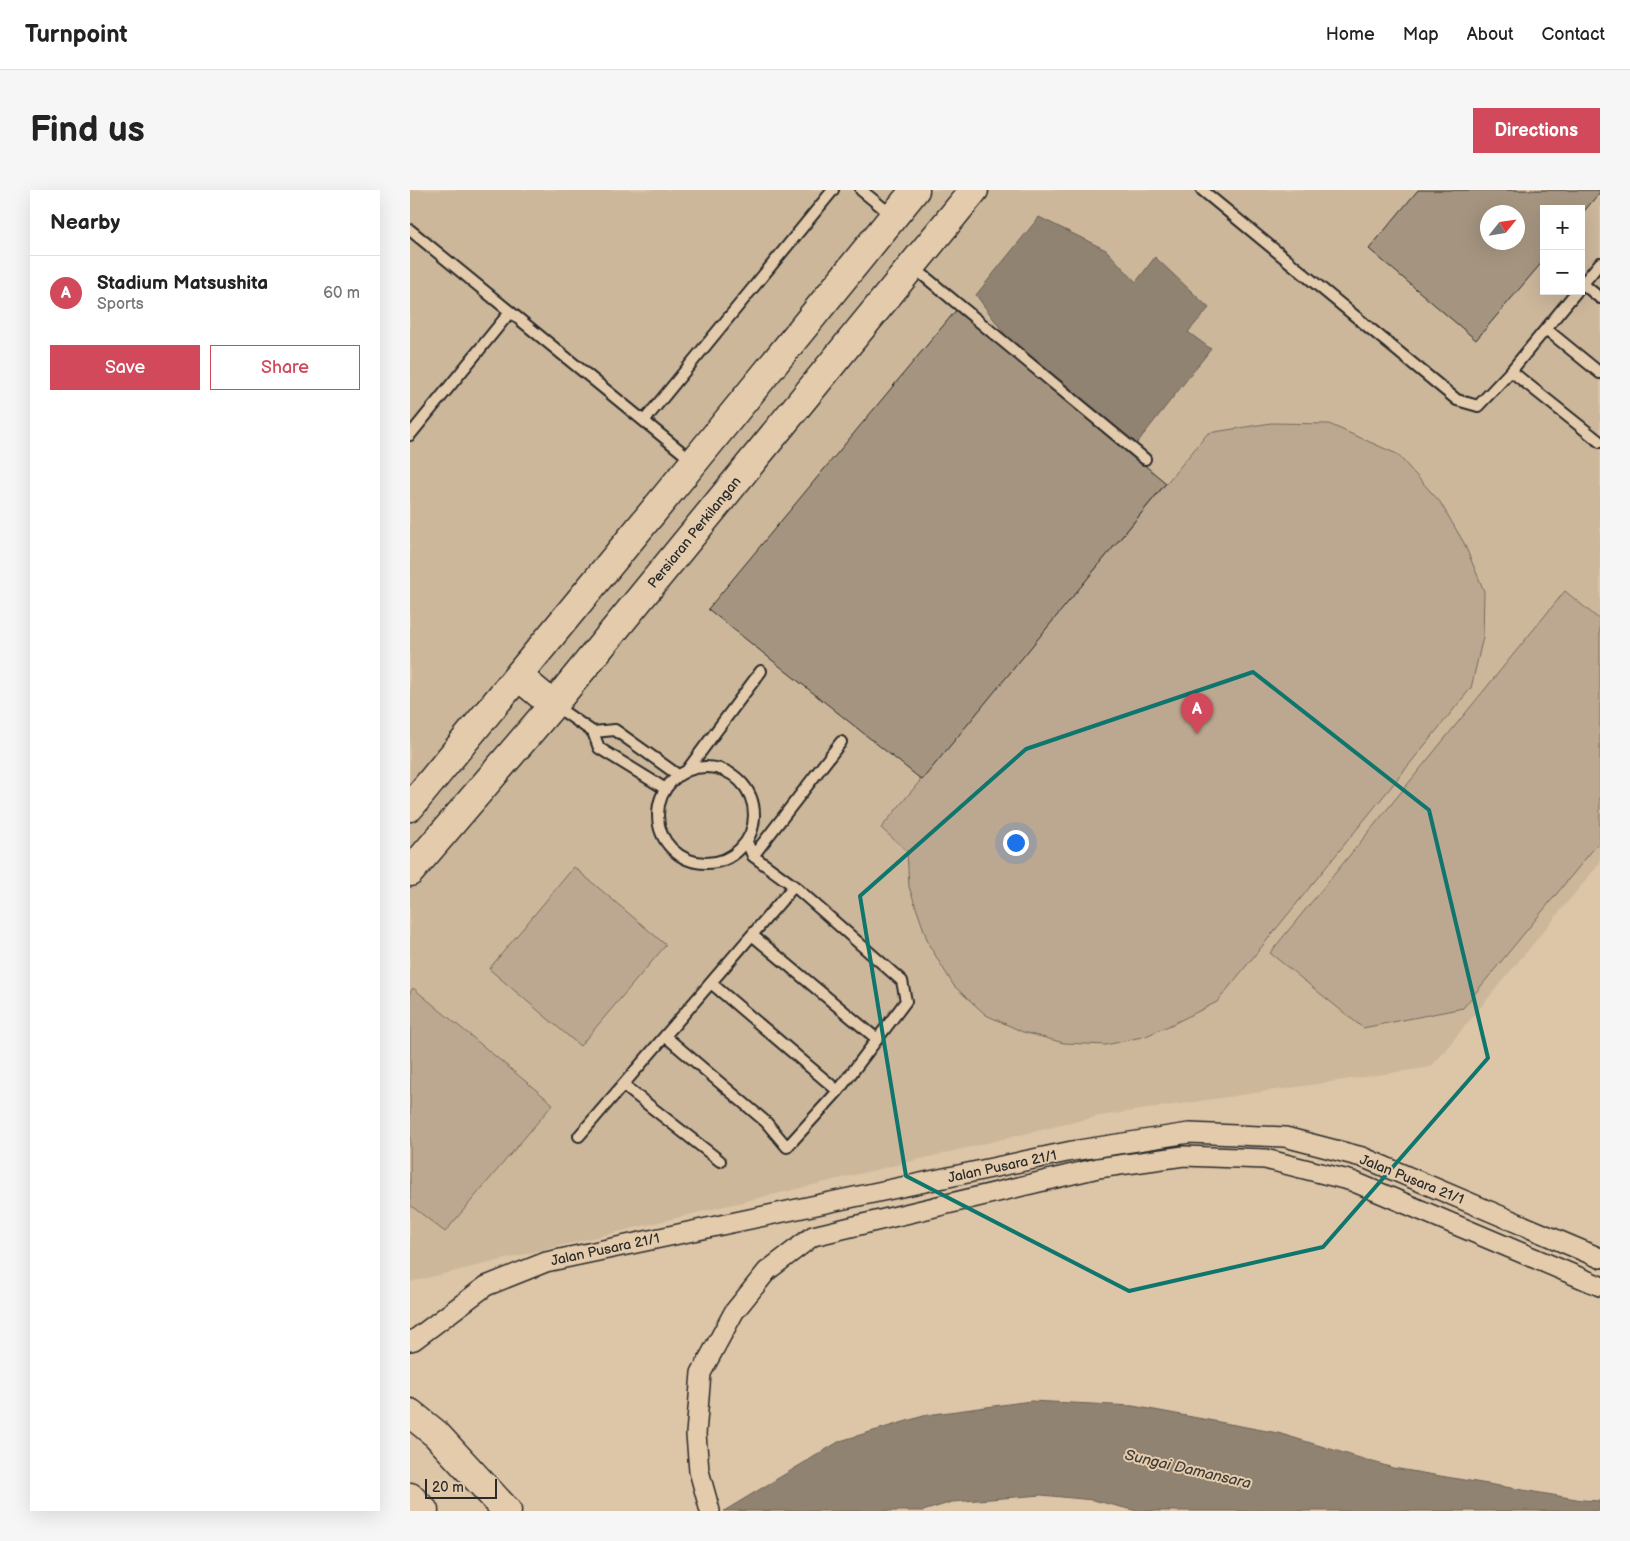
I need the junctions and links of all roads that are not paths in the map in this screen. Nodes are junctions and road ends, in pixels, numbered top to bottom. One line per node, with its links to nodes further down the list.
1 (833, 190): 18 (lane)
2 (861, 190): 6 (lane)
3 (915, 190): 6 (main road)
4 (974, 190): 9 (main road, Persiaran Perkilangan)
5 (1202, 190): 16 (lane)
6 (894, 217): 22 (main road)
7 (410, 230): 14 (lane)
8 (1600, 263): 10 (lane)
9 (911, 266): 21 (lane); 25 (main road, Persiaran Perkilangan)
10 (1585, 281)
11 (1585, 290): 13 (lane)
12 (1574, 295): 15 (lane)
13 (1600, 298)
14 (510, 312): 18 (lane); 19 (lane)
15 (1546, 329): 16 (lane); 17 (lane)
16 (1511, 371): 20 (lane)
17 (1600, 374)
18 (644, 421): 22 (lane)
19 (410, 435)
20 (1600, 442)
21 (1145, 460)
22 (694, 462): 24 (main road)
23 (761, 671): 28 (lane)
24 (518, 676): 25 (main road); 31 (main road)
25 (554, 705): 26 (lane); 34 (main road, Persiaran Perkilangan)
26 (593, 732): 29 (lane); 30 (lane)
27 (841, 742): 33 (lane)
28 (688, 769): 29 (lane); 32 (lane)
29 (678, 775): 30 (lane)
30 (664, 788): 32 (lane)
31 (410, 807)
32 (746, 842): 33 (lane)
33 (753, 856): 35 (lane)
34 (410, 872)
35 (794, 886): 36 (lane); 39 (lane)
36 (752, 935): 37 (lane); 39 (lane)
37 (711, 983): 38 (lane); 41 (lane)
38 (665, 1036): 40 (lane); 41 (lane)
39 (877, 1039): 41 (lane)
40 (622, 1085): 42 (lane); 43 (lane)
41 (838, 1091)
42 (579, 1136)
43 (720, 1160)
44 (1600, 1258): 46 (street, Jalan Pusara 21/1)
45 (1600, 1286): 51 (street, Jalan Pusara 21/1)
46 (410, 1341)
47 (410, 1413): 50 (main road)
48 (410, 1497): 49 (main road)
49 (424, 1511)
50 (507, 1511)
51 (710, 1511)

